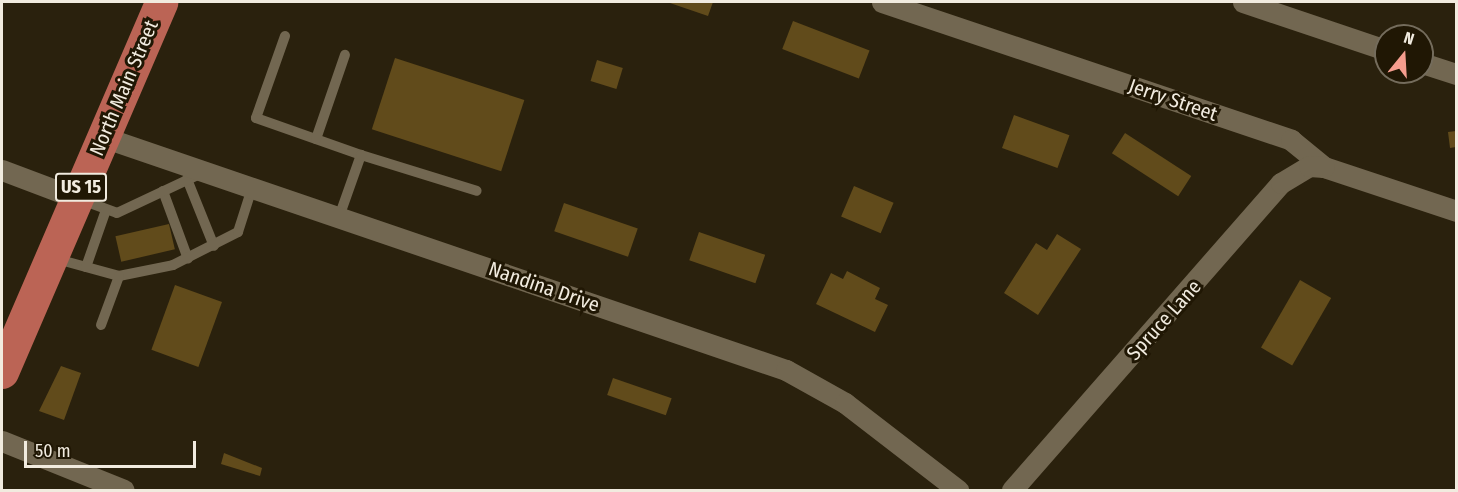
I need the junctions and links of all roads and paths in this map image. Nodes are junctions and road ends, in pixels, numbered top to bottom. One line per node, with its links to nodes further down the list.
1 (161, 2): 9 (main road, North Main Street / US 15)
2 (882, 2): 12 (street, Jerry Street)
3 (1243, 2): 5 (street)
4 (285, 36): 10 (lane)
5 (1374, 46)
6 (345, 55): 10 (lane)
7 (1434, 67): 8 (street)
8 (1456, 75)
9 (103, 137): 14 (street, Nandina Drive); 18 (main road, North Main Street / US 15)
10 (316, 139): 11 (lane)
11 (361, 155): 17 (lane); 21 (lane)
12 (1324, 166): 20 (street, Jerry Street); 32 (street, Spruce Lane)
13 (2, 170): 18 (street)
14 (195, 176): 15 (street, Nandina Drive); 16 (lane); 22 (lane)
15 (252, 188): 21 (street, Nandina Drive); 22 (lane)
16 (163, 190): 19 (lane); 24 (lane)
17 (477, 191)
18 (76, 198): 19 (lane); 23 (main road, North Main Street / US 15)
19 (106, 210): 25 (lane)
20 (1456, 211)
21 (339, 218): 31 (street, Nandina Drive)
22 (214, 246): 24 (lane)
23 (51, 258): 25 (lane); 28 (main road, North Main Street / US 15)
24 (188, 259): 26 (lane)
25 (86, 267): 26 (lane)
26 (119, 276): 27 (lane)
27 (102, 326)
28 (2, 372)
29 (2, 441): 30 (street)
30 (124, 490)
31 (958, 490)
32 (1012, 490)

